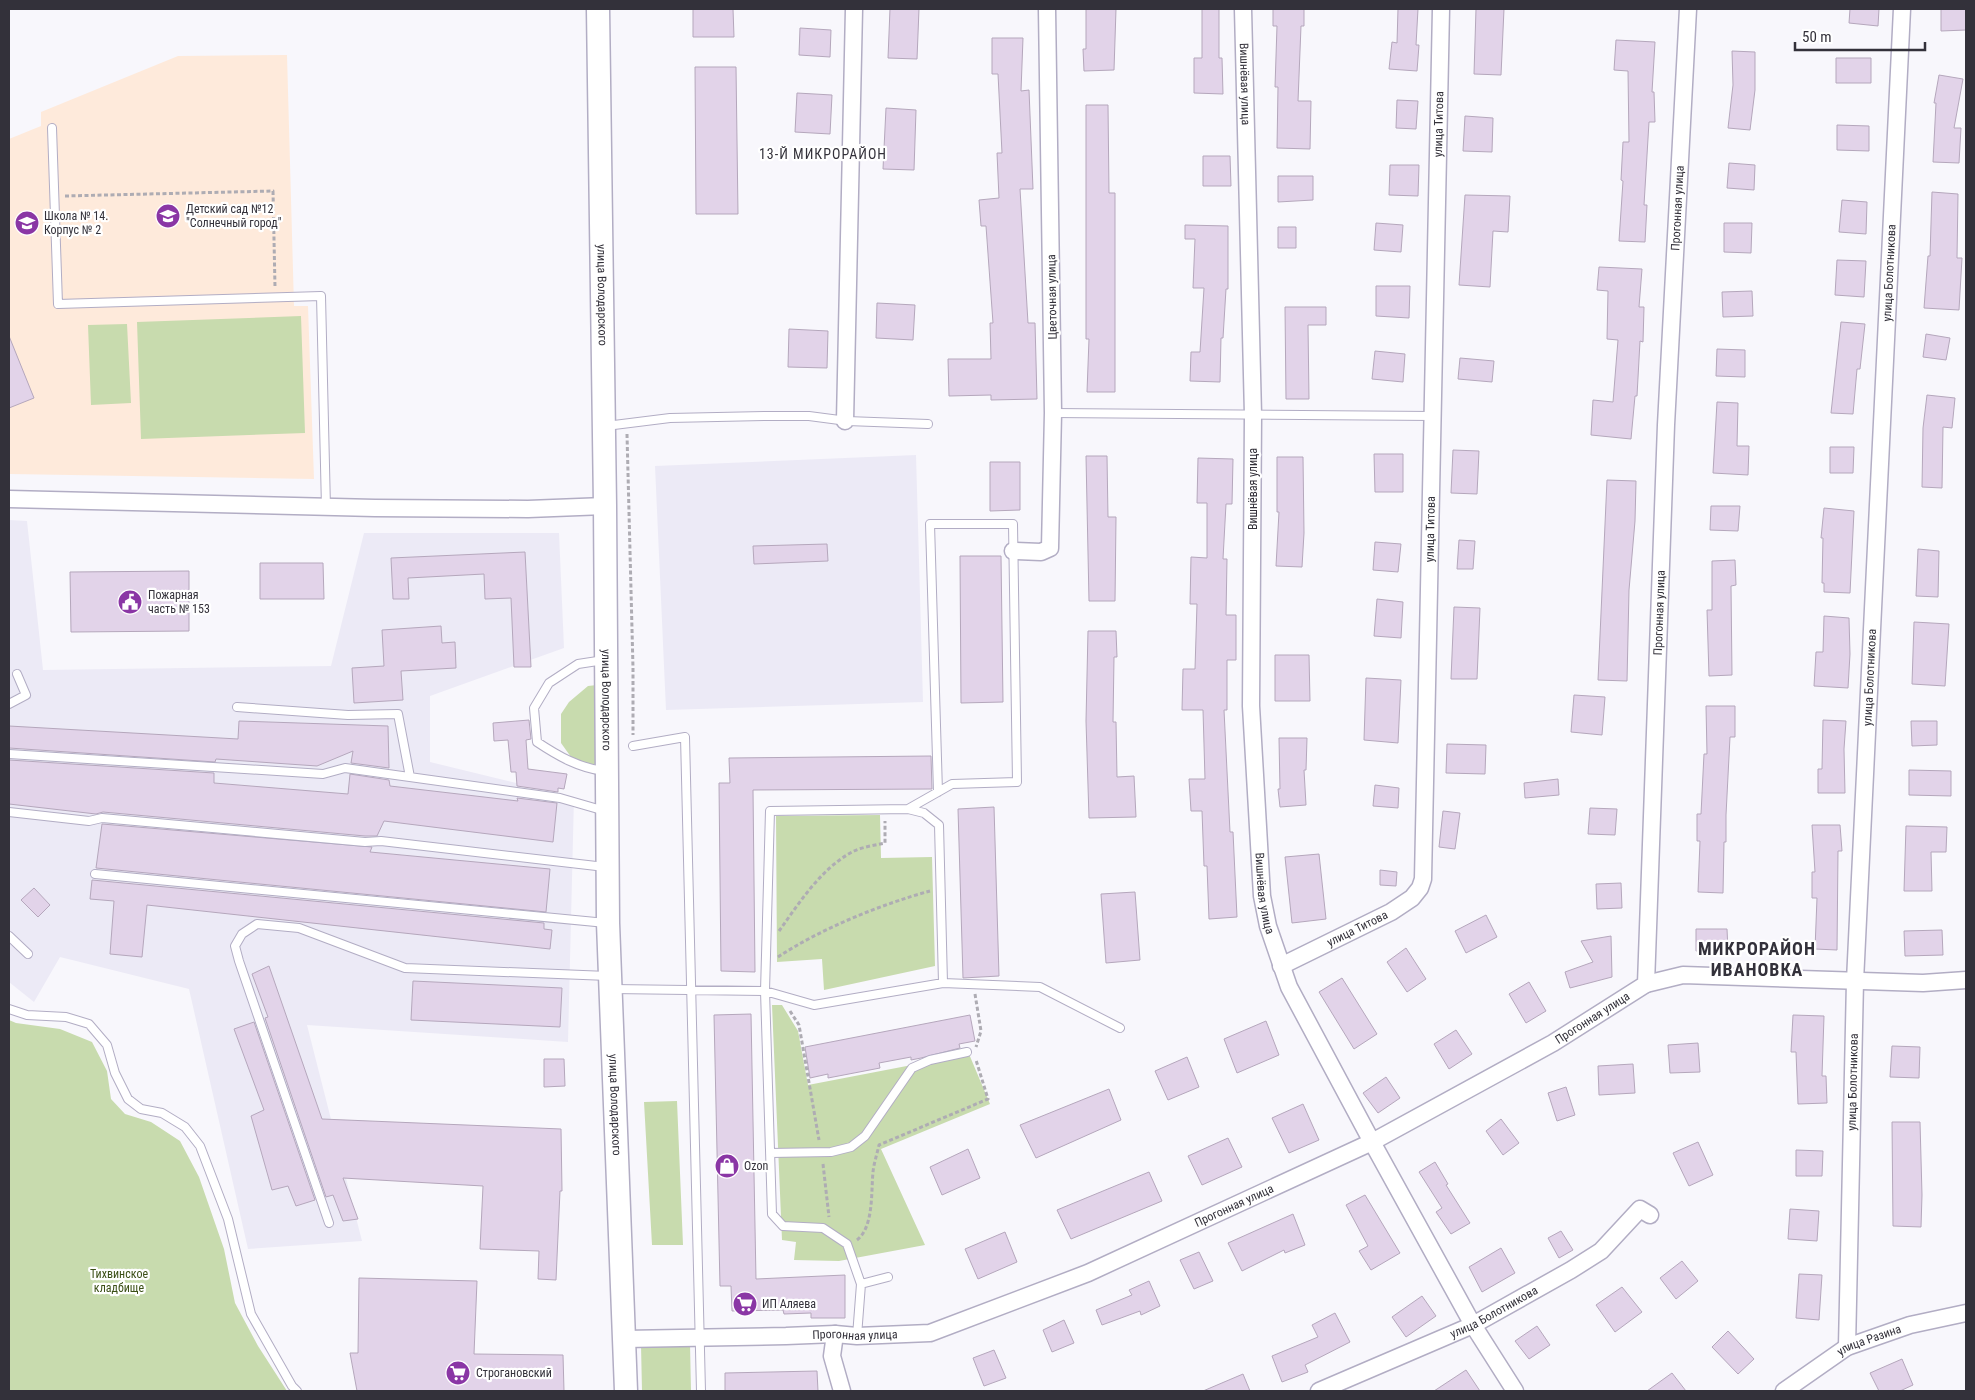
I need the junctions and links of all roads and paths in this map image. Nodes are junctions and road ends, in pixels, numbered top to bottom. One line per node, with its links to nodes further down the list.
1 (598, 9): 17 (main road, улица Володарского)
2 (854, 9): 14 (street)
3 (1047, 9): 11 (street, Цветочная улица)
4 (1243, 9): 12 (street, Вишнёвая улица)
5 (1441, 9): 13 (street, улица Титова)
6 (1688, 9): 49 (street, Прогонная улица)
7 (1902, 9): 45 (street, улица Болотникова)
8 (52, 128): 9 (lane)
9 (55, 197): 10 (lane); 10 (path)
10 (275, 298): 20 (lane)
11 (1053, 413): 12 (lane); 21 (street, Цветочная улица)
12 (1253, 415): 13 (lane); 43 (street, Вишнёвая улица)
13 (1433, 416): 43 (street, улица Титова)
14 (845, 421): 15 (lane); 16 (lane)
15 (627, 424): 17 (lane); 26 (path)
16 (928, 424)
17 (603, 427): 19 (main road, улица Володарского)
18 (9, 499): 20 (street)
19 (605, 506): 20 (street); 22 (main road, улица Володарского)
20 (326, 508)
21 (1013, 551): 30 (lane); 30 (lane)
22 (606, 659): 28 (main road, улица Володарского); 28 (lane)
23 (16, 674): 24 (lane)
24 (9, 704)
25 (237, 707): 29 (lane)
26 (633, 746): 50 (lane)
27 (9, 754): 29 (lane)
28 (606, 772): 34 (main road, улица Володарского)
29 (410, 777): 34 (lane)
30 (938, 792): 31 (lane)
31 (908, 809): 32 (lane); 37 (lane)
32 (885, 810): 39 (path); 42 (lane)
33 (9, 812): 35 (lane)
34 (607, 812): 35 (main road, улица Володарского)
35 (607, 867): 38 (main road, улица Володарского)
36 (94, 874): 38 (lane)
37 (941, 891): 42 (path); 47 (lane)
38 (608, 923): 46 (main road, улица Володарского)
39 (778, 934)
40 (9, 936): 41 (lane)
41 (28, 954)
42 (766, 966): 51 (lane)
43 (1281, 966): 56 (street, Вишнёвая улица)
44 (1966, 980): 45 (street)
45 (1855, 981): 49 (street); 71 (street, улица Болотникова)
46 (610, 982): 50 (lane); 60 (lane); 70 (main road, улица Володарского)
47 (943, 983): 48 (lane); 52 (lane)
48 (974, 984): 54 (lane); 62 (path)
49 (1646, 984): 56 (street, Прогонная улица)
50 (690, 990): 51 (lane); 68 (lane)
51 (765, 991): 52 (lane); 58 (lane)
52 (779, 995): 57 (path)
53 (9, 1009): 72 (lane)
54 (1120, 1028)
55 (966, 1052): 57 (lane)
56 (1372, 1142): 66 (street, Вишнёвая улица); 69 (street, Прогонная улица)
57 (822, 1152): 58 (lane); 61 (path)
58 (770, 1153): 61 (lane)
59 (1650, 1215): 66 (street, улица Болотникова)
60 (329, 1224)
61 (830, 1233): 62 (lane)
62 (847, 1244): 64 (lane)
63 (888, 1277): 64 (lane)
64 (861, 1284): 69 (lane)
65 (1966, 1313): 71 (street, улица Разина)
66 (1473, 1325): 76 (street, улица Болотникова); 77 (street, Вишнёвая улица)
67 (835, 1334): 68 (street, Прогонная улица); 69 (street, Прогонная улица); 75 (street)
68 (700, 1336): 70 (street, Прогонная улица); 74 (lane)
69 (857, 1336)
70 (625, 1339): 73 (main road, улица Володарского)
71 (1847, 1347): 78 (street, улица Разина)
72 (297, 1391)
73 (626, 1391)
74 (701, 1391)
75 (842, 1391)
76 (1319, 1391)
77 (1515, 1391)
78 (1784, 1391)

